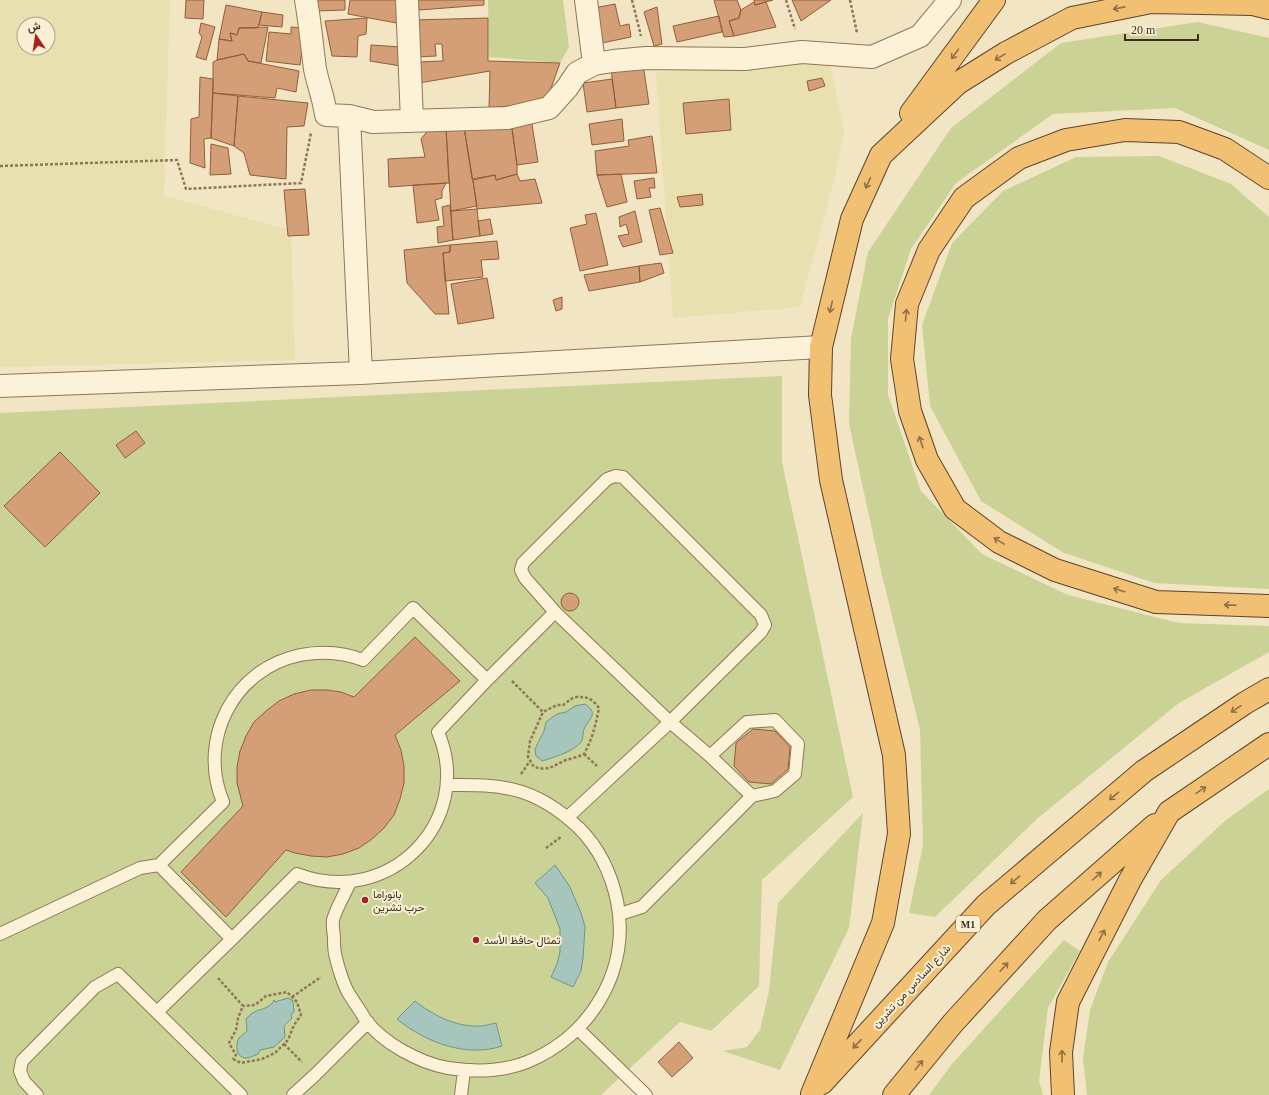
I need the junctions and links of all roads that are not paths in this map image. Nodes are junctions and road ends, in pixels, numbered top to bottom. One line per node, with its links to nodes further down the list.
1 (306, 0): 8 (street)
2 (407, 0): 9 (street)
3 (586, 0): 7 (street)
4 (950, 0): 7 (street)
5 (994, 0): 10 (highway, one-way to 10)
6 (1269, 8): 10 (highway, one-way to 10)
7 (594, 64): 9 (street)
8 (349, 116): 9 (street); 13 (street)
9 (412, 121)
10 (881, 155): 12 (highway, one-way to 12)
11 (1269, 178): 15 (highway, one-way to 11)
12 (821, 347): 13 (street); 35 (highway)
13 (360, 373): 14 (street)
14 (0, 386)
15 (1269, 606)
16 (555, 612): 17 (lane); 19 (lane); 19 (lane)
17 (487, 680): 22 (lane); 26 (lane)
18 (1269, 689): 35 (highway, شارع السادس من تشرين / M1, one-way to 35)
19 (670, 722): 21 (lane); 25 (lane)
20 (1269, 744): 24 (highway, one-way to 20)
21 (710, 756): 23 (lane); 23 (lane)
22 (447, 784): 25 (lane); 27 (lane)
23 (752, 796): 28 (lane)
24 (1169, 812): 41 (highway, one-way to 24); 42 (highway, one-way to 24)
25 (568, 817): 28 (lane)
26 (159, 866): 29 (lane); 30 (lane)
27 (350, 882): 30 (lane); 32 (lane)
28 (620, 914): 33 (lane)
29 (0, 934)
30 (232, 939): 31 (lane)
31 (157, 1012): 36 (lane); 37 (lane)
32 (368, 1022): 34 (lane); 38 (lane)
33 (578, 1029): 34 (lane); 40 (lane)
34 (464, 1071): 39 (lane)
35 (810, 1094)
36 (37, 1095)
37 (241, 1095)
38 (293, 1095)
39 (461, 1095)
40 (646, 1095)
41 (894, 1095)
42 (1063, 1095)

